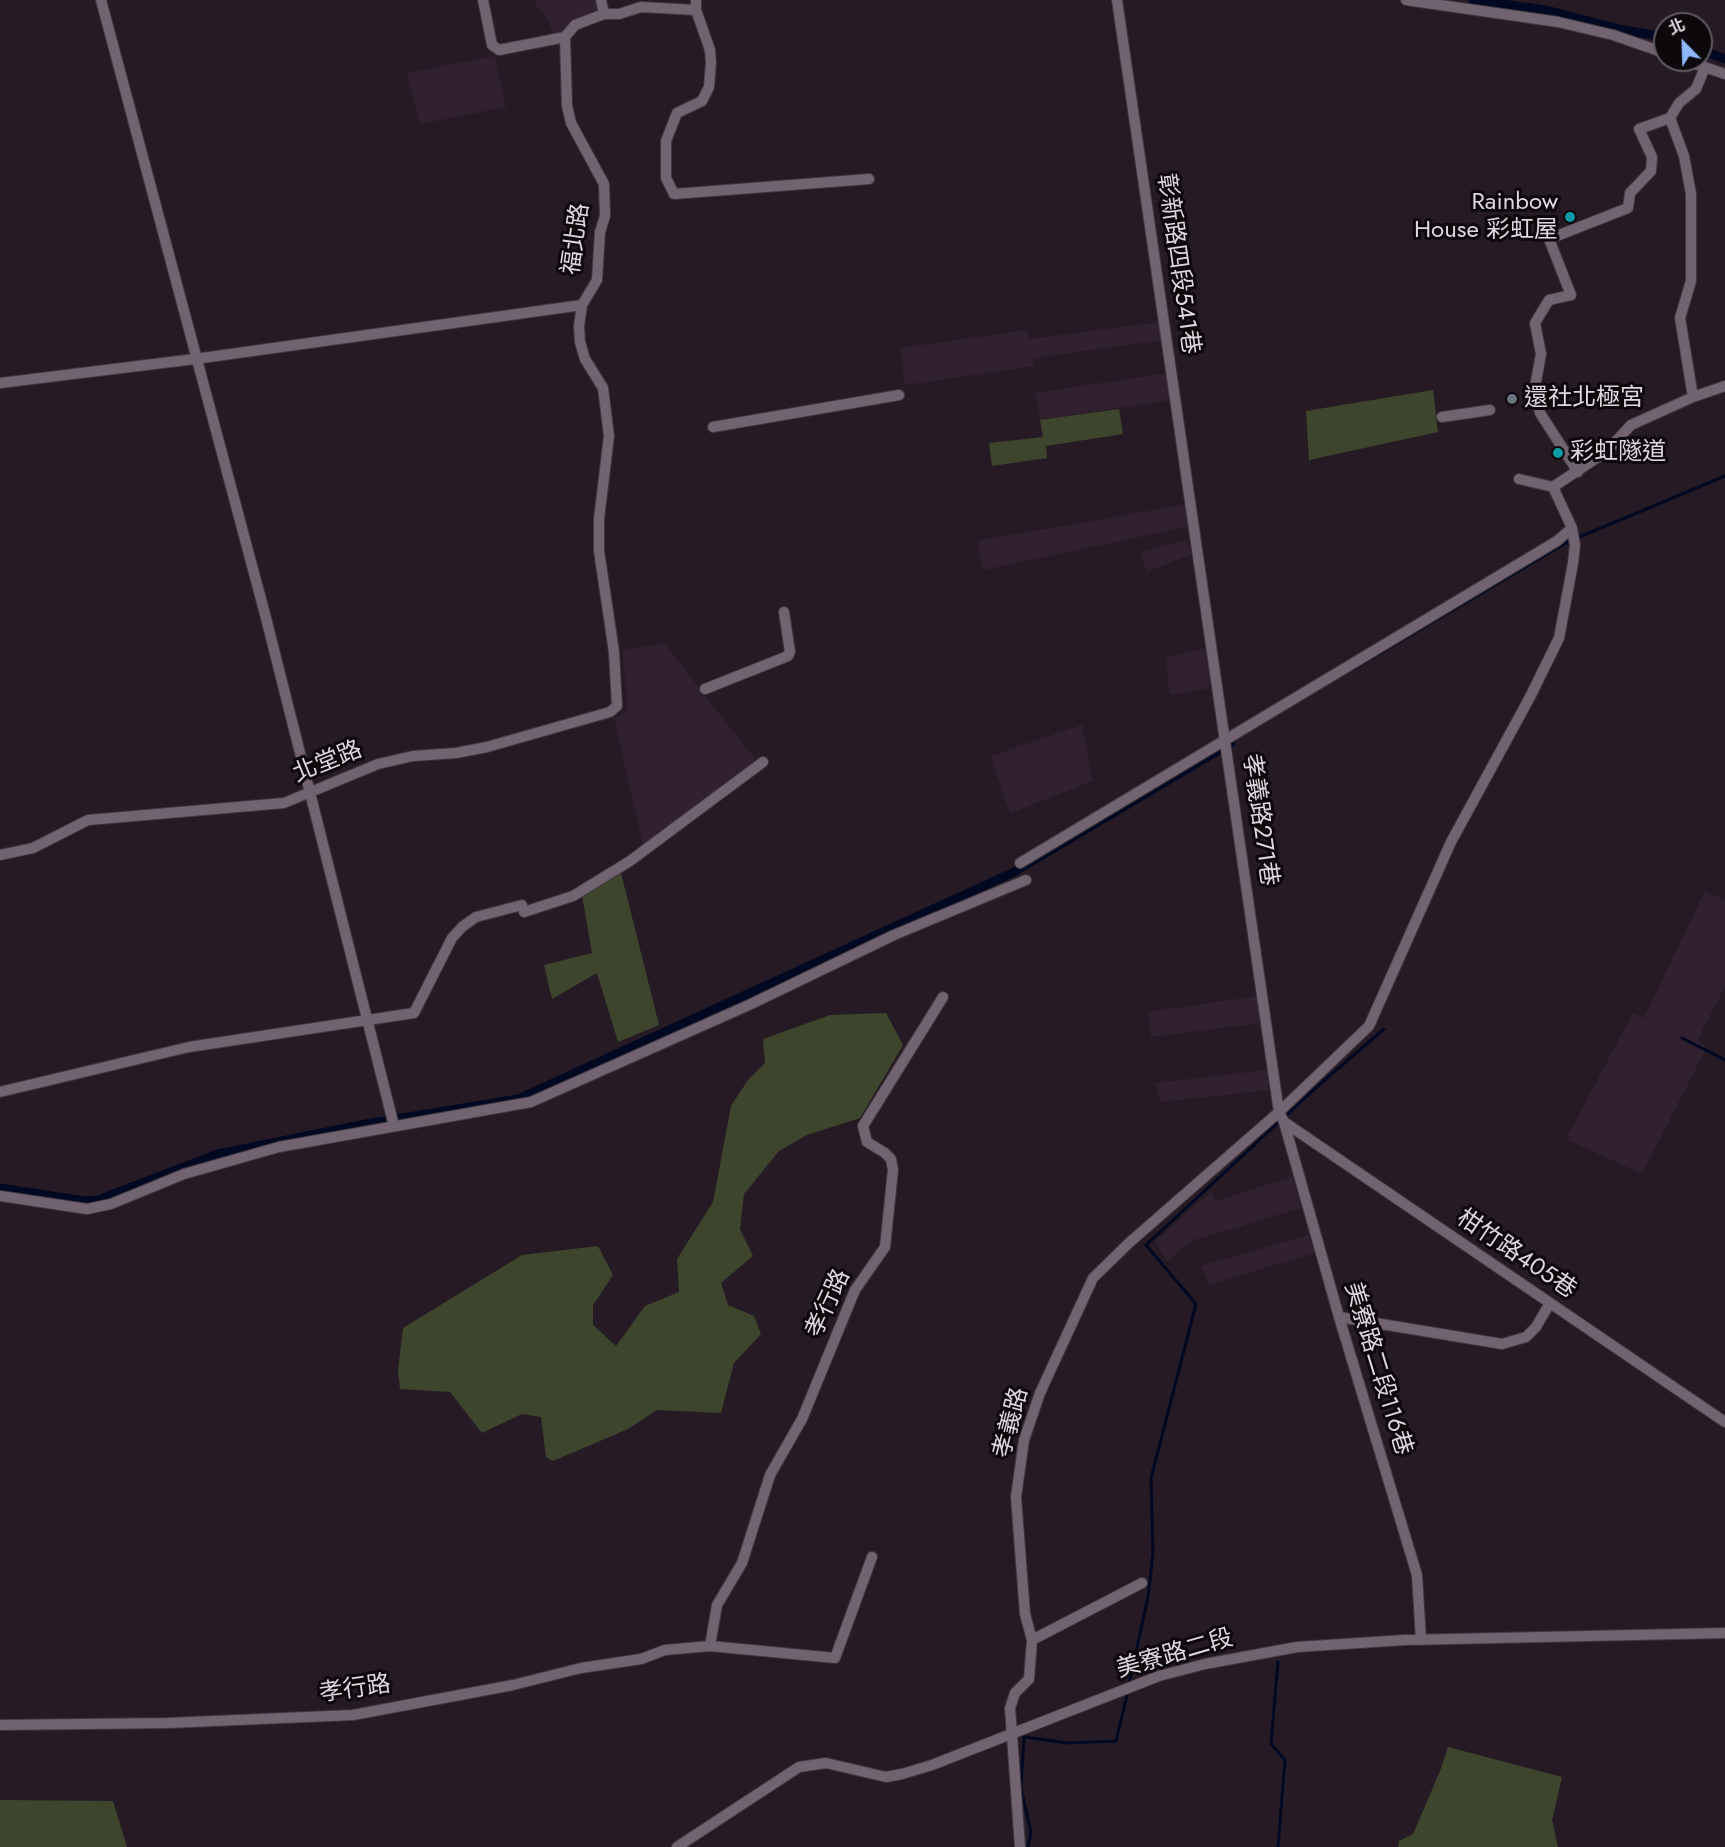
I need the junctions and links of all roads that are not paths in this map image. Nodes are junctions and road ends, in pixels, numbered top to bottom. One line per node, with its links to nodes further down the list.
1 (101, 0): 14 (street)
2 (483, 0): 8 (street)
3 (601, 0): 7 (street)
4 (1117, 0): 26 (street, 彰新路四段541巷)
5 (1406, 0): 9 (street)
6 (696, 5): 7 (street); 12 (street)
7 (604, 14): 8 (street)
8 (565, 37): 13 (street, 福北路)
9 (1653, 49)
10 (1703, 72): 11 (street)
11 (1670, 118): 18 (street); 22 (street)
12 (869, 179)
13 (582, 305): 14 (street); 28 (street, 福北路)
14 (195, 359): 15 (street); 32 (street)
15 (0, 383)
16 (1725, 386): 18 (street)
17 (899, 395): 21 (street)
18 (1692, 397): 22 (street)
19 (1490, 411): 20 (street)
20 (1442, 417)
21 (713, 427)
22 (1578, 472): 24 (street)
23 (1519, 479): 24 (street)
24 (1553, 488): 25 (street)
25 (1572, 528): 30 (street); 39 (street, 孝義路)
26 (1196, 533): 30 (street, 孝義路271巷)
27 (784, 612): 29 (street)
28 (614, 652): 32 (street, 北堂路)
29 (705, 689)
30 (1226, 738): 34 (street); 39 (street, 孝義路271巷)
31 (763, 762): 37 (street)
32 (308, 792): 33 (street, 北堂路); 37 (street)
33 (0, 855)
34 (1020, 863)
35 (1026, 880): 40 (street)
36 (943, 997): 50 (street, 孝行路)
37 (367, 1020): 38 (street); 40 (street)
38 (0, 1092)
39 (1282, 1117): 42 (street, 柑竹路405巷); 43 (street, 美寮路二段116巷); 48 (street, 孝義路)
40 (394, 1126): 41 (street)
41 (0, 1196)
42 (1550, 1303): 43 (street); 44 (street, 柑竹路405巷)
43 (1339, 1317): 49 (street, 美寮路二段116巷)
44 (1725, 1422)
45 (872, 1557): 50 (street, 孝行路)
46 (1142, 1583): 48 (street)
47 (1725, 1634): 49 (street, 美寮路二段)
48 (1032, 1640): 52 (street, 孝義路)
49 (1421, 1640): 52 (street, 美寮路二段)
50 (710, 1646): 51 (street, 孝行路)
51 (0, 1725)
52 (1012, 1734): 53 (street, 美寮路二段); 54 (street, 孝義路)
53 (677, 1847)
54 (1020, 1847)

